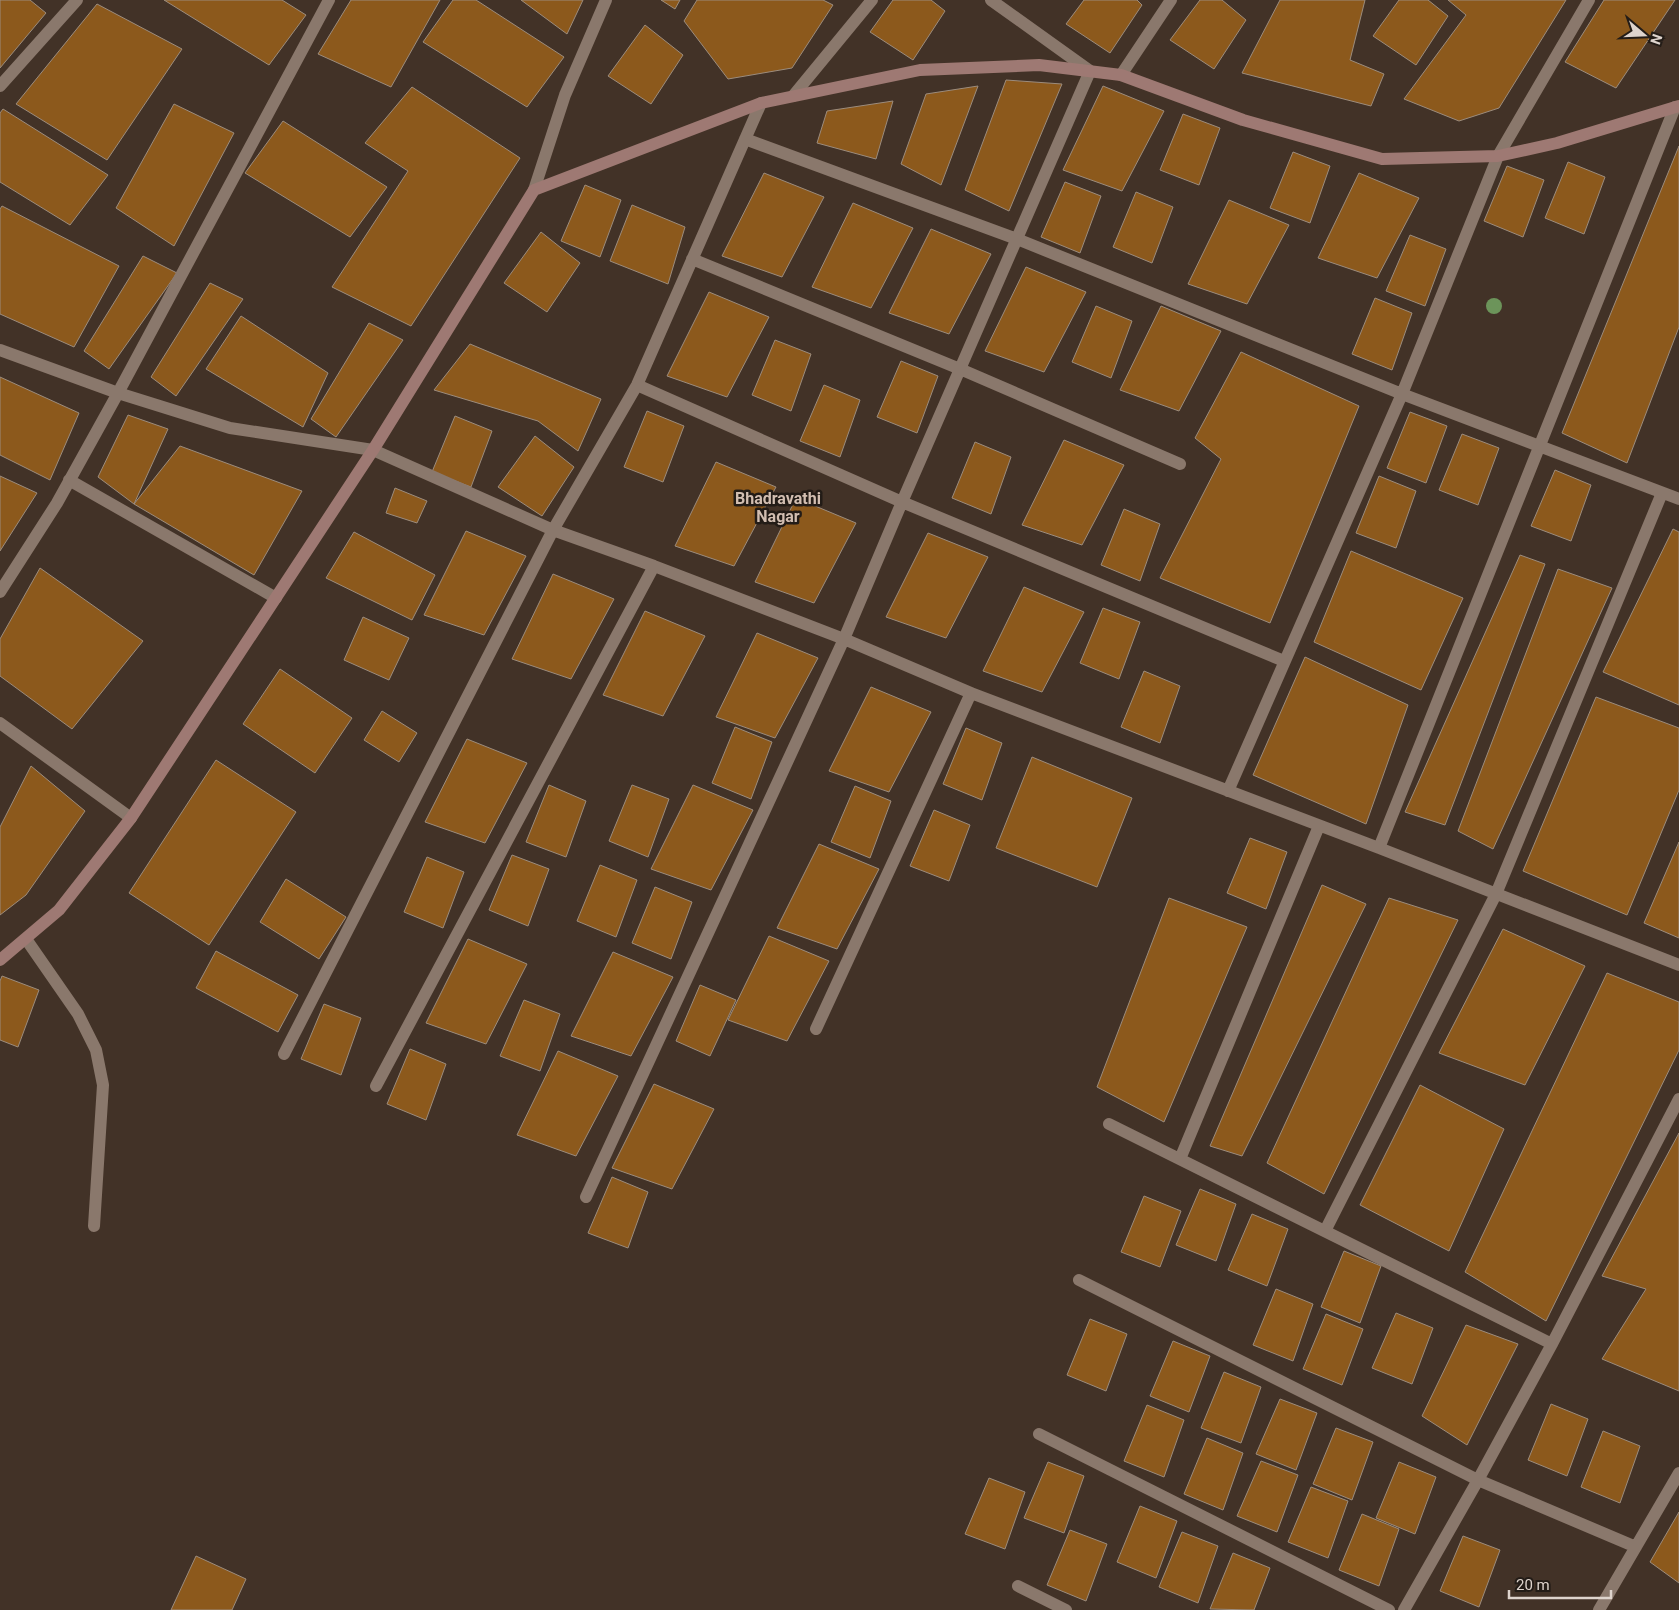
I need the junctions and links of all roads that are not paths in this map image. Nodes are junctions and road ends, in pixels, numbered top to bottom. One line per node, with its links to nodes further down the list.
1 (77, 0): 10 (street)
2 (329, 0): 22 (street)
3 (606, 0): 16 (street)
4 (872, 0): 11 (street)
5 (991, 0): 8 (street)
6 (1171, 0): 9 (street)
7 (1589, 0): 15 (street)
8 (1090, 71): 9 (street); 11 (street); 17 (street)
9 (1121, 75): 15 (street)
10 (0, 86)
11 (793, 96): 12 (street)
12 (761, 102): 14 (street); 16 (street)
13 (1677, 107): 15 (street); 24 (street)
14 (745, 139): 17 (street); 18 (street)
15 (1498, 156): 23 (street)
16 (534, 190): 25 (street)
17 (1017, 239): 20 (street); 23 (street)
18 (692, 259): 20 (street); 21 (street)
19 (0, 350): 22 (street)
20 (960, 369): 26 (street); 30 (street)
21 (637, 385): 30 (street); 31 (street)
22 (118, 393): 25 (street); 27 (street)
23 (1402, 394): 24 (street); 36 (street)
24 (1539, 447): 28 (street); 42 (street)
25 (372, 450): 31 (street); 34 (street)
26 (1180, 464)
27 (69, 480): 33 (street); 34 (street)
28 (1662, 493): 29 (street); 43 (street)
29 (1679, 500)
30 (902, 502): 35 (street); 36 (street)
31 (553, 530): 32 (street); 48 (street)
32 (654, 566): 35 (street); 49 (street)
33 (0, 592)
34 (276, 598): 40 (street)
35 (844, 639): 37 (street); 53 (street)
36 (1284, 661): 39 (street)
37 (971, 693): 39 (street); 47 (street)
38 (0, 723): 40 (street)
39 (1228, 791): 41 (street)
40 (131, 818): 44 (street)
41 (1319, 826): 42 (street); 52 (street)
42 (1379, 848): 43 (street)
43 (1496, 894): 46 (street); 55 (street)
44 (26, 939): 45 (street); 54 (street)
45 (0, 960)
46 (1679, 965)
47 (816, 1029)
48 (284, 1054)
49 (376, 1086)
50 (1679, 1099): 57 (street)
51 (1109, 1124): 52 (street)
52 (1180, 1159): 55 (street)
53 (586, 1197)
54 (94, 1226)
55 (1325, 1231): 57 (street)
56 (1079, 1280): 60 (street)
57 (1552, 1344): 60 (street)
58 (1039, 1434): 64 (street)
59 (1679, 1473): 61 (street)
60 (1478, 1480): 61 (street); 65 (street)
61 (1636, 1547): 66 (street)
62 (1018, 1586): 63 (street)
63 (1066, 1610)
64 (1390, 1610)
65 (1404, 1610)
66 (1599, 1610)

